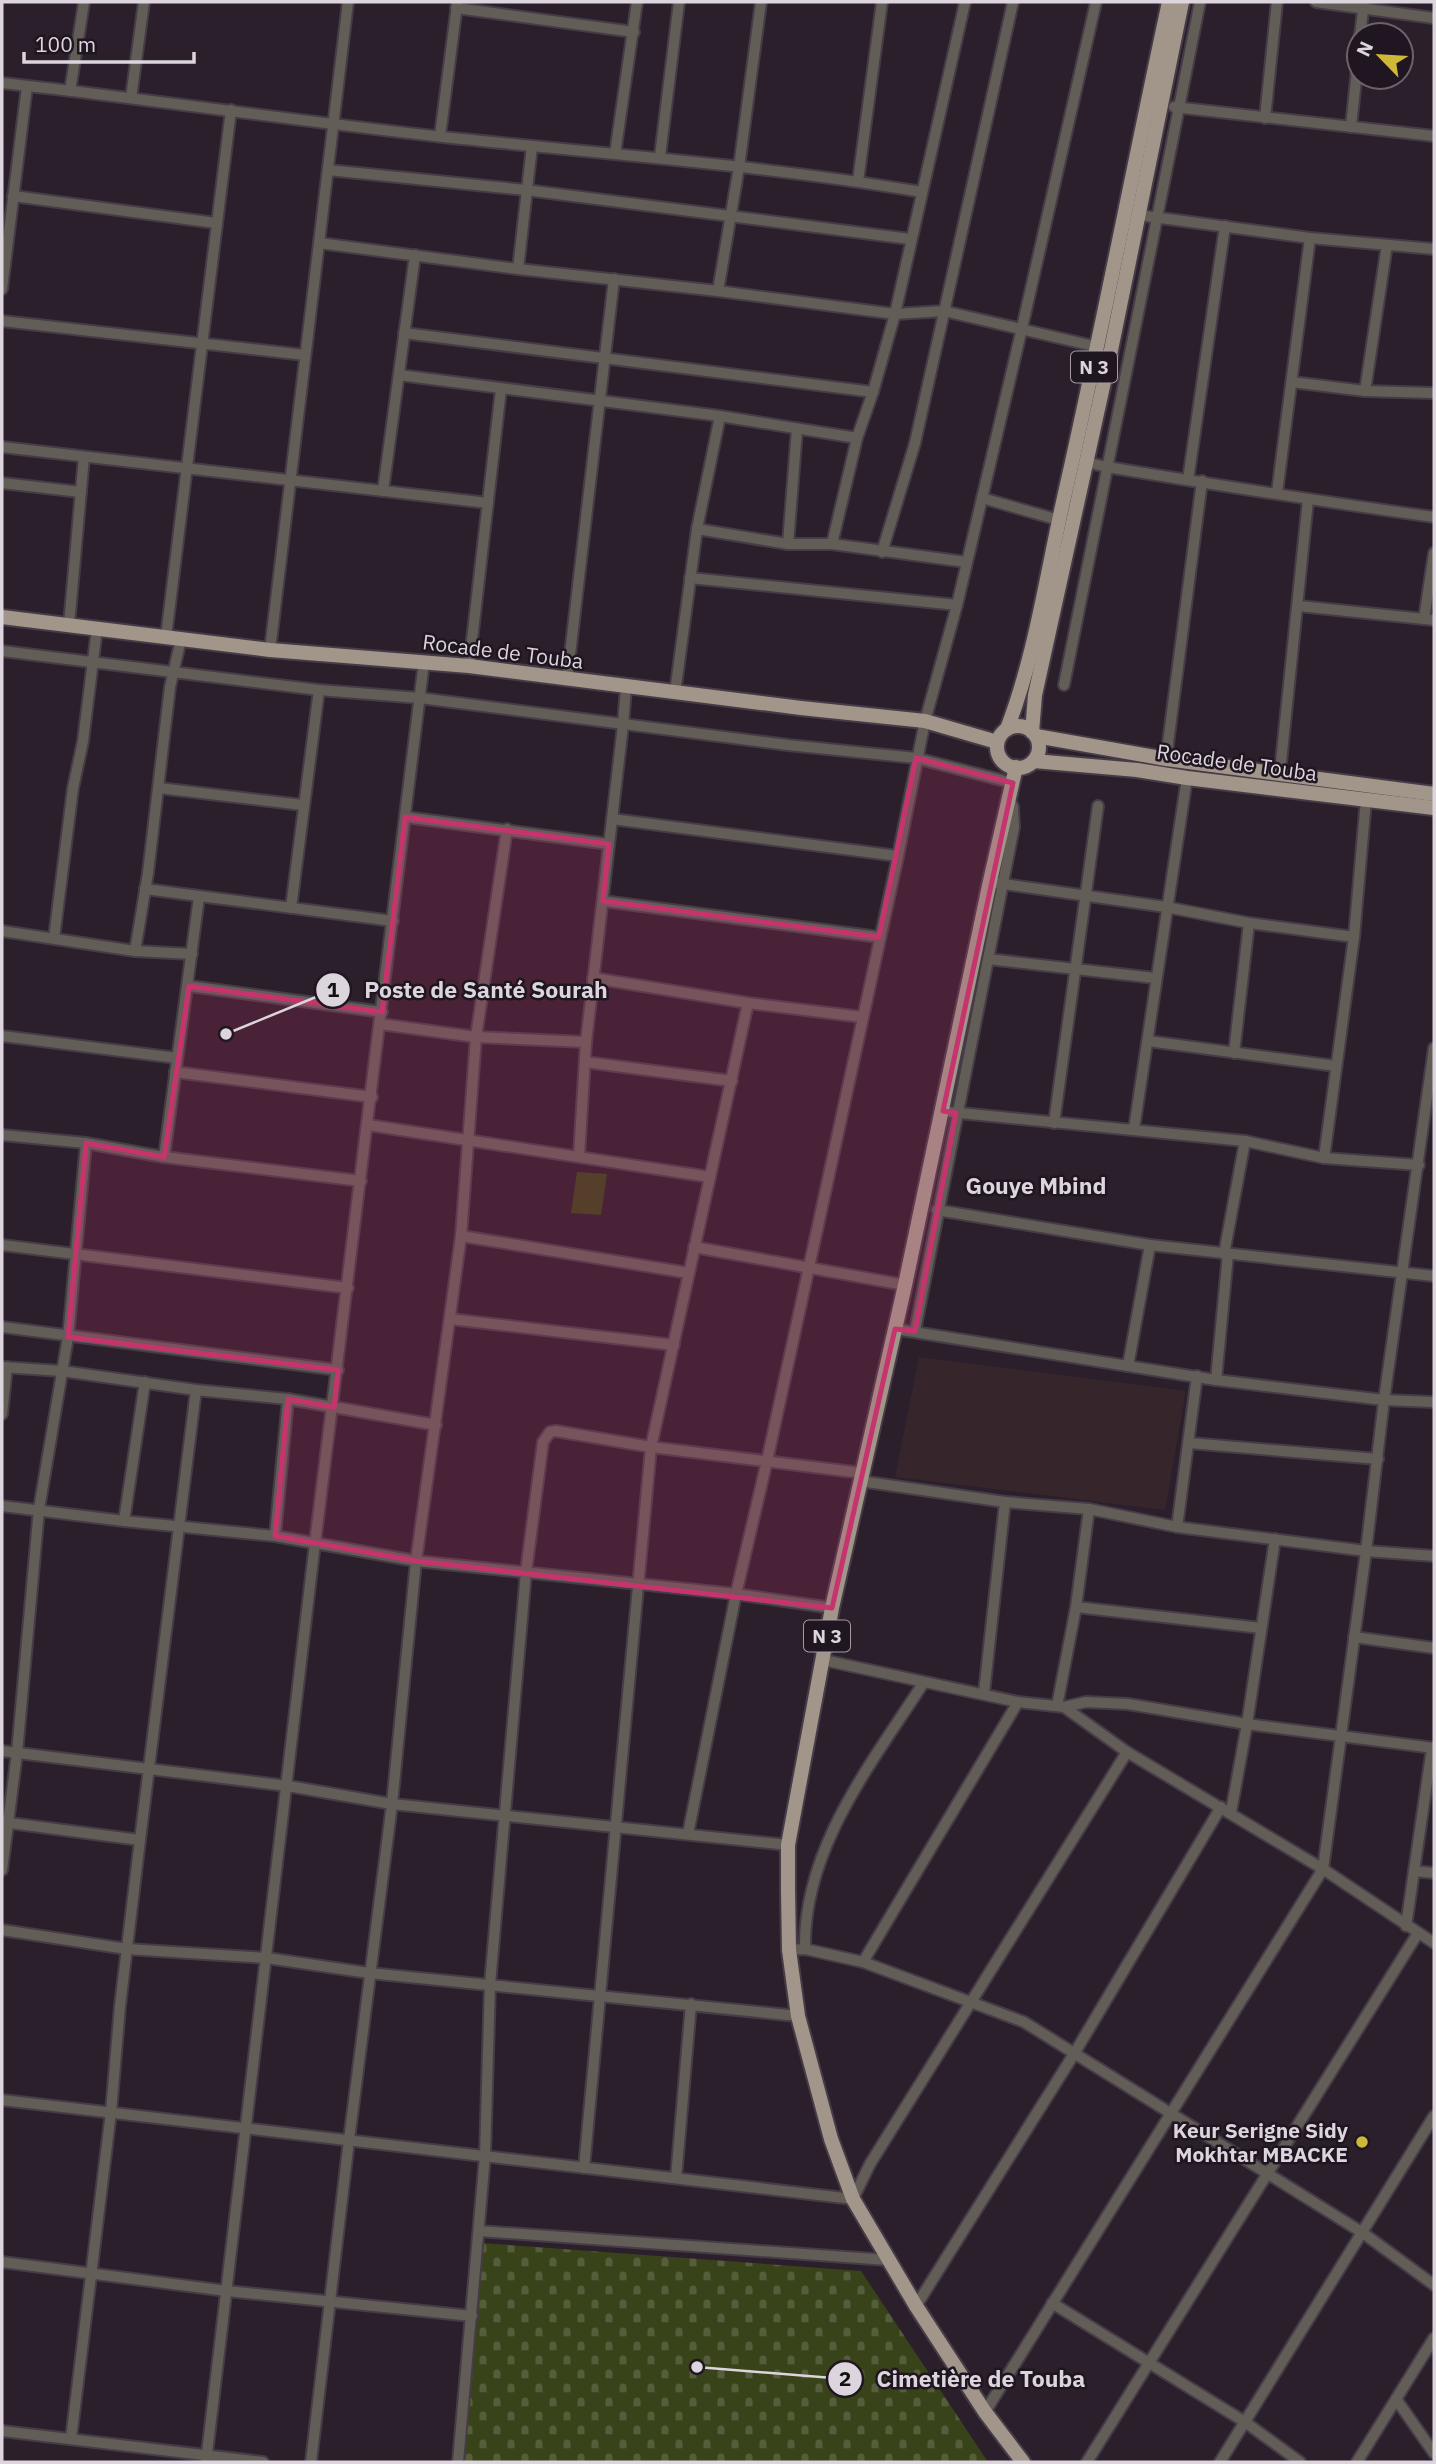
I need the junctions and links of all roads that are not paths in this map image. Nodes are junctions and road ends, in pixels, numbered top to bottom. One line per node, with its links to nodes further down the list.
1 (84, 2): 22 (street)
2 (144, 2): 24 (street)
3 (348, 2): 29 (street)
4 (637, 2): 19 (street)
5 (680, 2): 35 (street)
6 (761, 2): 36 (street)
7 (882, 2): 38 (street)
8 (965, 2): 40 (street)
9 (1013, 2): 57 (street)
10 (1096, 2): 60 (street)
11 (1169, 2): 63 (main road, N 3)
12 (1182, 2): 25 (main road, N 3)
13 (1200, 2): 26 (street)
14 (1277, 2): 28 (street)
15 (1316, 2): 17 (street)
16 (457, 5): 19 (street); 31 (street)
17 (1364, 5): 18 (street)
18 (1434, 18)
19 (634, 32): 34 (street)
20 (2, 83): 21 (street)
21 (27, 86): 22 (street); 41 (street)
22 (71, 91): 24 (street)
23 (1355, 91): 30 (street)
24 (131, 98): 27 (street)
25 (1161, 106): 26 (street); 42 (main road, N 3)
26 (1178, 107): 28 (street); 44 (street)
27 (231, 110): 29 (street); 45 (street)
28 (1265, 118): 30 (street)
29 (333, 123): 31 (street); 37 (street)
30 (1351, 128): 32 (street)
31 (440, 136): 33 (street)
32 (1434, 136)
33 (532, 146): 34 (street); 39 (street)
34 (615, 154): 35 (street)
35 (660, 156): 36 (street)
36 (739, 167): 38 (street); 43 (street)
37 (328, 170): 39 (street); 49 (street)
38 (858, 181): 40 (street)
39 (526, 190): 43 (street); 53 (street)
40 (922, 192): 48 (street)
41 (13, 196): 45 (street); 55 (street)
42 (1138, 215): 44 (street); 78 (main road, N 3)
43 (730, 216): 48 (street); 56 (street)
44 (1158, 217): 46 (street); 79 (street)
45 (216, 223): 62 (street)
46 (1225, 226): 47 (street); 81 (street)
47 (1310, 238): 50 (street); 67 (street)
48 (910, 239): 58 (street)
49 (319, 243): 52 (street); 64 (street)
50 (1387, 245): 51 (street); 69 (street)
51 (1434, 249)
52 (415, 255): 53 (street); 61 (street)
53 (517, 269): 54 (street)
54 (614, 279): 56 (street); 65 (street)
55 (2, 289)
56 (718, 291): 58 (street)
57 (944, 312): 58 (street); 60 (street); 96 (street)
58 (895, 314): 70 (street)
59 (2, 321): 62 (street)
60 (1022, 328): 63 (street); 88 (street)
61 (404, 333): 65 (street); 66 (street)
62 (201, 343): 64 (street); 80 (street)
63 (1098, 347): 92 (main road, N 3)
64 (305, 355): 82 (street)
65 (606, 358): 70 (street); 72 (street)
66 (398, 375): 68 (street); 85 (street)
67 (1292, 382): 69 (street); 87 (street)
68 (501, 389): 72 (street); 90 (street)
69 (1365, 391): 71 (street)
70 (873, 392): 75 (street)
71 (1434, 393)
72 (600, 401): 73 (street); 114 (street)
73 (720, 416): 74 (street); 93 (street)
74 (797, 429): 75 (street); 94 (street)
75 (857, 438): 95 (street)
76 (2, 447): 77 (street)
77 (84, 457): 80 (street); 86 (street)
78 (1086, 462): 79 (street); 123 (main road, N 3)
79 (1107, 467): 81 (street); 115 (street)
80 (187, 468): 82 (street); 106 (street)
81 (1188, 480): 83 (street)
82 (290, 481): 85 (street); 108 (street)
83 (1202, 481): 87 (street); 126 (street)
84 (2, 483): 86 (street)
85 (383, 491): 90 (street)
86 (81, 492): 104 (street)
87 (1277, 493): 89 (street)
88 (982, 498): 92 (street); 98 (street)
89 (1308, 500): 91 (street); 101 (street)
90 (488, 503): 112 (street)
91 (1434, 517)
92 (1059, 520): 122 (main road, N 3)
93 (697, 529): 94 (street); 99 (street)
94 (788, 544): 95 (street)
95 (832, 544): 96 (street)
96 (883, 552): 98 (street)
97 (1434, 553): 103 (street)
98 (966, 562): 100 (street)
99 (690, 578): 100 (street); 118 (street)
100 (957, 605): 120 (street)
101 (1299, 606): 103 (street); 129 (street)
102 (2, 617): 104 (main road, Rocade de Touba)
103 (1429, 619)
104 (69, 625): 105 (main road, Rocade de Touba)
105 (97, 629): 106 (main road, Rocade de Touba); 110 (street)
106 (166, 637): 107 (main road, Rocade de Touba)
107 (181, 639): 108 (main road, Rocade de Touba); 113 (street)
108 (270, 650): 111 (main road, Rocade de Touba)
109 (2, 651): 110 (street)
110 (92, 660): 113 (street); 155 (street)
111 (424, 662): 112 (main road, Rocade de Touba); 119 (street)
112 (469, 666): 114 (main road, Rocade de Touba)
113 (173, 671): 117 (street); 132 (street)
114 (567, 680): 116 (main road, Rocade de Touba)
115 (1065, 685)
116 (626, 687): 118 (main road, Rocade de Touba); 121 (street)
117 (318, 690): 119 (street); 135 (street)
118 (675, 693): 120 (main road, Rocade de Touba)
119 (420, 698): 121 (street); 138 (street)
120 (925, 721): 124 (main road, Rocade de Touba); 125 (street)
121 (623, 725): 125 (street); 139 (street)
122 (1007, 729): 123 (main road); 124 (main road)
123 (1034, 734): 126 (main road, Rocade de Touba); 127 (main road)
124 (997, 742): 128 (main road)
125 (916, 758): 131 (street); 142 (street)
126 (1166, 759): 129 (main road, Rocade de Touba)
127 (1034, 761): 128 (main road); 130 (main road, Rocade de Touba)
128 (1016, 767): 131 (main road, N 3)
129 (1280, 772): 133 (main road, Rocade de Touba)
130 (1187, 778): 134 (main road, Rocade de Touba); 148 (street)
131 (1013, 783): 143 (main road, N 3)
132 (159, 788): 135 (street); 144 (street)
133 (1434, 794)
134 (1366, 800): 137 (main road, Rocade de Touba); 154 (street)
135 (303, 805): 149 (street)
136 (1098, 806): 145 (street)
137 (1434, 808)
138 (405, 817): 140 (street); 150 (street)
139 (612, 819): 141 (street); 142 (street)
140 (507, 829): 141 (street); 167 (street)
141 (609, 844): 147 (street)
142 (898, 856): 153 (street)
143 (996, 883): 145 (street); 158 (street); 178 (main road, N 3)
144 (145, 889): 146 (street); 156 (street)
145 (1085, 895): 148 (street); 159 (street)
146 (199, 897): 149 (street); 157 (street)
147 (603, 901): 153 (street); 160 (street)
148 (1166, 906): 151 (street); 161 (street)
149 (291, 908): 150 (street)
150 (393, 921): 165 (street)
151 (1250, 923): 154 (street); 171 (street)
152 (2, 931): 155 (street)
153 (879, 937): 164 (street)
154 (1354, 937): 174 (street)
155 (54, 938): 156 (street)
156 (135, 951): 157 (street)
157 (192, 954): 162 (street)
158 (988, 959): 159 (street); 178 (street)
159 (1076, 968): 161 (street); 179 (street)
160 (593, 978): 163 (street); 169 (street)
161 (1155, 978): 168 (street)
162 (189, 986): 165 (street); 172 (street)
163 (748, 1003): 164 (street); 176 (street)
164 (862, 1017): 200 (street)
165 (381, 1018): 167 (street); 177 (street)
166 (2, 1035): 172 (street)
167 (476, 1037): 169 (street); 184 (street)
168 (1148, 1041): 171 (street); 181 (street)
169 (586, 1042): 173 (street)
170 (1434, 1048): 182 (street)
171 (1234, 1053): 174 (street)
172 (177, 1058): 175 (street)
173 (585, 1062): 176 (street); 187 (street)
174 (1336, 1066): 189 (street)
175 (175, 1072): 177 (street); 188 (street)
176 (733, 1081): 191 (street)
177 (372, 1097): 180 (street)
178 (950, 1112): 179 (street); 193 (street); 204 (main road, N 3)
179 (1054, 1123): 181 (street)
180 (368, 1125): 184 (street); 192 (street)
181 (1134, 1129): 185 (street)
182 (1429, 1132): 190 (street)
183 (2, 1135): 186 (street)
184 (468, 1141): 187 (street); 194 (street)
185 (1245, 1141): 189 (street); 199 (street)
186 (86, 1143): 188 (street); 198 (street)
187 (579, 1156): 191 (street)
188 (164, 1157): 192 (street)
189 (1324, 1158): 190 (street)
190 (1419, 1165): 201 (street)
191 (710, 1177): 197 (street)
192 (361, 1181): 205 (street)
193 (937, 1210): 196 (street); 209 (street)
194 (461, 1236): 202 (street); 206 (street)
195 (2, 1245): 198 (street)
196 (1150, 1245): 199 (street); 212 (street)
197 (695, 1247): 200 (street); 202 (street)
198 (75, 1254): 205 (street); 210 (street)
199 (1226, 1254): 201 (street); 217 (street)
200 (809, 1267): 204 (street); 229 (street)
201 (1404, 1272): 203 (street); 221 (street)
202 (689, 1273): 211 (street)
203 (1434, 1276)
204 (905, 1285): 208 (main road, N 3)
205 (348, 1288): 214 (street)
206 (450, 1319): 211 (street); 225 (street)
207 (2, 1327): 210 (street)
208 (895, 1329): 209 (street); 230 (main road, N 3)
209 (915, 1331): 212 (street)
210 (68, 1337): 214 (street); 215 (street)
211 (674, 1345): 227 (street)
212 (1128, 1366): 216 (street)
213 (5, 1367): 215 (street); 224 (street)
214 (338, 1370): 223 (street)
215 (62, 1371): 218 (street); 233 (street)
216 (1197, 1376): 217 (street); 226 (street)
217 (1216, 1380): 221 (street)
218 (145, 1382): 219 (street); 235 (street)
219 (195, 1390): 220 (street); 236 (street)
220 (288, 1399): 223 (street); 238 (street)
221 (1384, 1401): 222 (street); 228 (street)
222 (1434, 1402)
223 (334, 1407): 225 (street); 240 (street)
224 (2, 1414)
225 (436, 1425): 243 (street)
226 (1189, 1443): 228 (street); 237 (street)
227 (651, 1447): 229 (street); 244 (street); 245 (street)
228 (1378, 1459): 241 (street)
229 (767, 1461): 230 (street); 246 (street)
230 (861, 1477): 231 (street); 248 (main road, N 3)
231 (1005, 1502): 234 (street); 254 (street)
232 (2, 1506): 233 (street)
233 (39, 1509): 235 (street); 262 (street)
234 (1089, 1510): 237 (street); 247 (street)
235 (124, 1521): 236 (street)
236 (179, 1527): 238 (street); 263 (street)
237 (1177, 1527): 239 (street)
238 (275, 1536): 240 (street)
239 (1275, 1539): 241 (street); 249 (street)
240 (316, 1543): 243 (street); 264 (street)
241 (1366, 1551): 242 (street); 250 (street)
242 (1434, 1556)
243 (416, 1561): 244 (street); 265 (street)
244 (526, 1572): 245 (street); 267 (street)
245 (637, 1585): 246 (street); 269 (street)
246 (736, 1594): 248 (street); 270 (street)
247 (1076, 1607): 249 (street); 256 (street)
248 (832, 1608): 252 (main road, N 3)
249 (1261, 1628): 257 (street)
250 (1354, 1637): 251 (street); 258 (street)
251 (1434, 1648)
252 (823, 1660): 253 (street); 272 (main road, N 3)
253 (924, 1682): 254 (street); 282 (street)
254 (984, 1693): 255 (street)
255 (1018, 1702): 256 (street); 285 (street)
256 (1060, 1707): 257 (street); 261 (street)
257 (1247, 1724): 258 (street); 266 (street)
258 (1341, 1735): 259 (street); 273 (street)
259 (1433, 1748): 275 (street)
260 (2, 1751): 262 (street)
261 (1128, 1752): 266 (street); 289 (street)
262 (17, 1753): 263 (street); 268 (street)
263 (149, 1768): 264 (street); 271 (street)
264 (288, 1786): 265 (street); 284 (street)
265 (392, 1804): 267 (street); 286 (street)
266 (1226, 1810): 273 (street); 292 (street)
267 (505, 1815): 269 (street); 287 (street)
268 (4, 1822): 271 (street); 274 (street)
269 (615, 1827): 270 (street); 288 (street)
270 (688, 1834): 272 (street)
271 (140, 1840): 281 (street)
272 (788, 1845): 283 (main road, N 3)
273 (1323, 1869): 277 (street); 295 (street)
274 (2, 1870)
275 (1414, 1871): 276 (street); 277 (street)
276 (1434, 1873)
277 (1406, 1926): 279 (street)
278 (2, 1930): 281 (street)
279 (1418, 1933): 280 (street); 301 (street)
280 (1434, 1943)
281 (127, 1948): 284 (street); 294 (street)
282 (805, 1949): 283 (street); 285 (street)
283 (789, 1950): 291 (main road, N 3)
284 (267, 1958): 286 (street); 297 (street)
285 (863, 1962): 289 (street)
286 (369, 1973): 287 (street); 298 (street)
287 (490, 1984): 288 (street); 299 (street)
288 (602, 1995): 290 (street); 300 (street)
289 (971, 2003): 292 (street); 303 (street)
290 (691, 2004): 291 (street); 302 (street)
291 (798, 2016): 303 (main road, N 3)
292 (1074, 2054): 295 (street); 313 (street)
293 (2, 2100): 294 (street)
294 (111, 2112): 297 (street); 308 (street)
295 (1171, 2114): 301 (street); 312 (street)
296 (1434, 2116): 305 (street)
297 (247, 2128): 298 (street); 310 (street)
298 (349, 2140): 299 (street); 311 (street)
299 (485, 2156): 300 (street); 304 (street)
300 (584, 2168): 302 (street)
301 (1267, 2174): 305 (street); 316 (street)
302 (676, 2178): 303 (street)
303 (853, 2199): 306 (main road, N 3)
304 (479, 2231): 306 (street); 314 (street)
305 (1363, 2233): 309 (street); 319 (street)
306 (888, 2260): 313 (main road, N 3)
307 (2, 2262): 308 (street)
308 (89, 2273): 310 (street); 321 (street)
309 (1434, 2285)
310 (227, 2291): 311 (street); 323 (street)
311 (331, 2301): 314 (street); 325 (street)
312 (1052, 2303): 316 (street); 318 (street)
313 (916, 2306): 318 (main road, N 3)
314 (472, 2316): 326 (street)
315 (1434, 2338): 317 (street)
316 (1149, 2363): 319 (street); 328 (street)
317 (1396, 2399): 322 (street); 331 (street)
318 (985, 2412): 327 (main road, N 3)
319 (1245, 2422): 329 (street); 330 (street)
320 (2, 2431): 321 (street)
321 (71, 2439): 323 (street)
322 (1434, 2453)
323 (206, 2459): 324 (street)
324 (263, 2462)
325 (311, 2462)
326 (458, 2462)
327 (1023, 2462)
328 (1087, 2462)
329 (1220, 2462)
330 (1300, 2462)
331 (1357, 2462)

